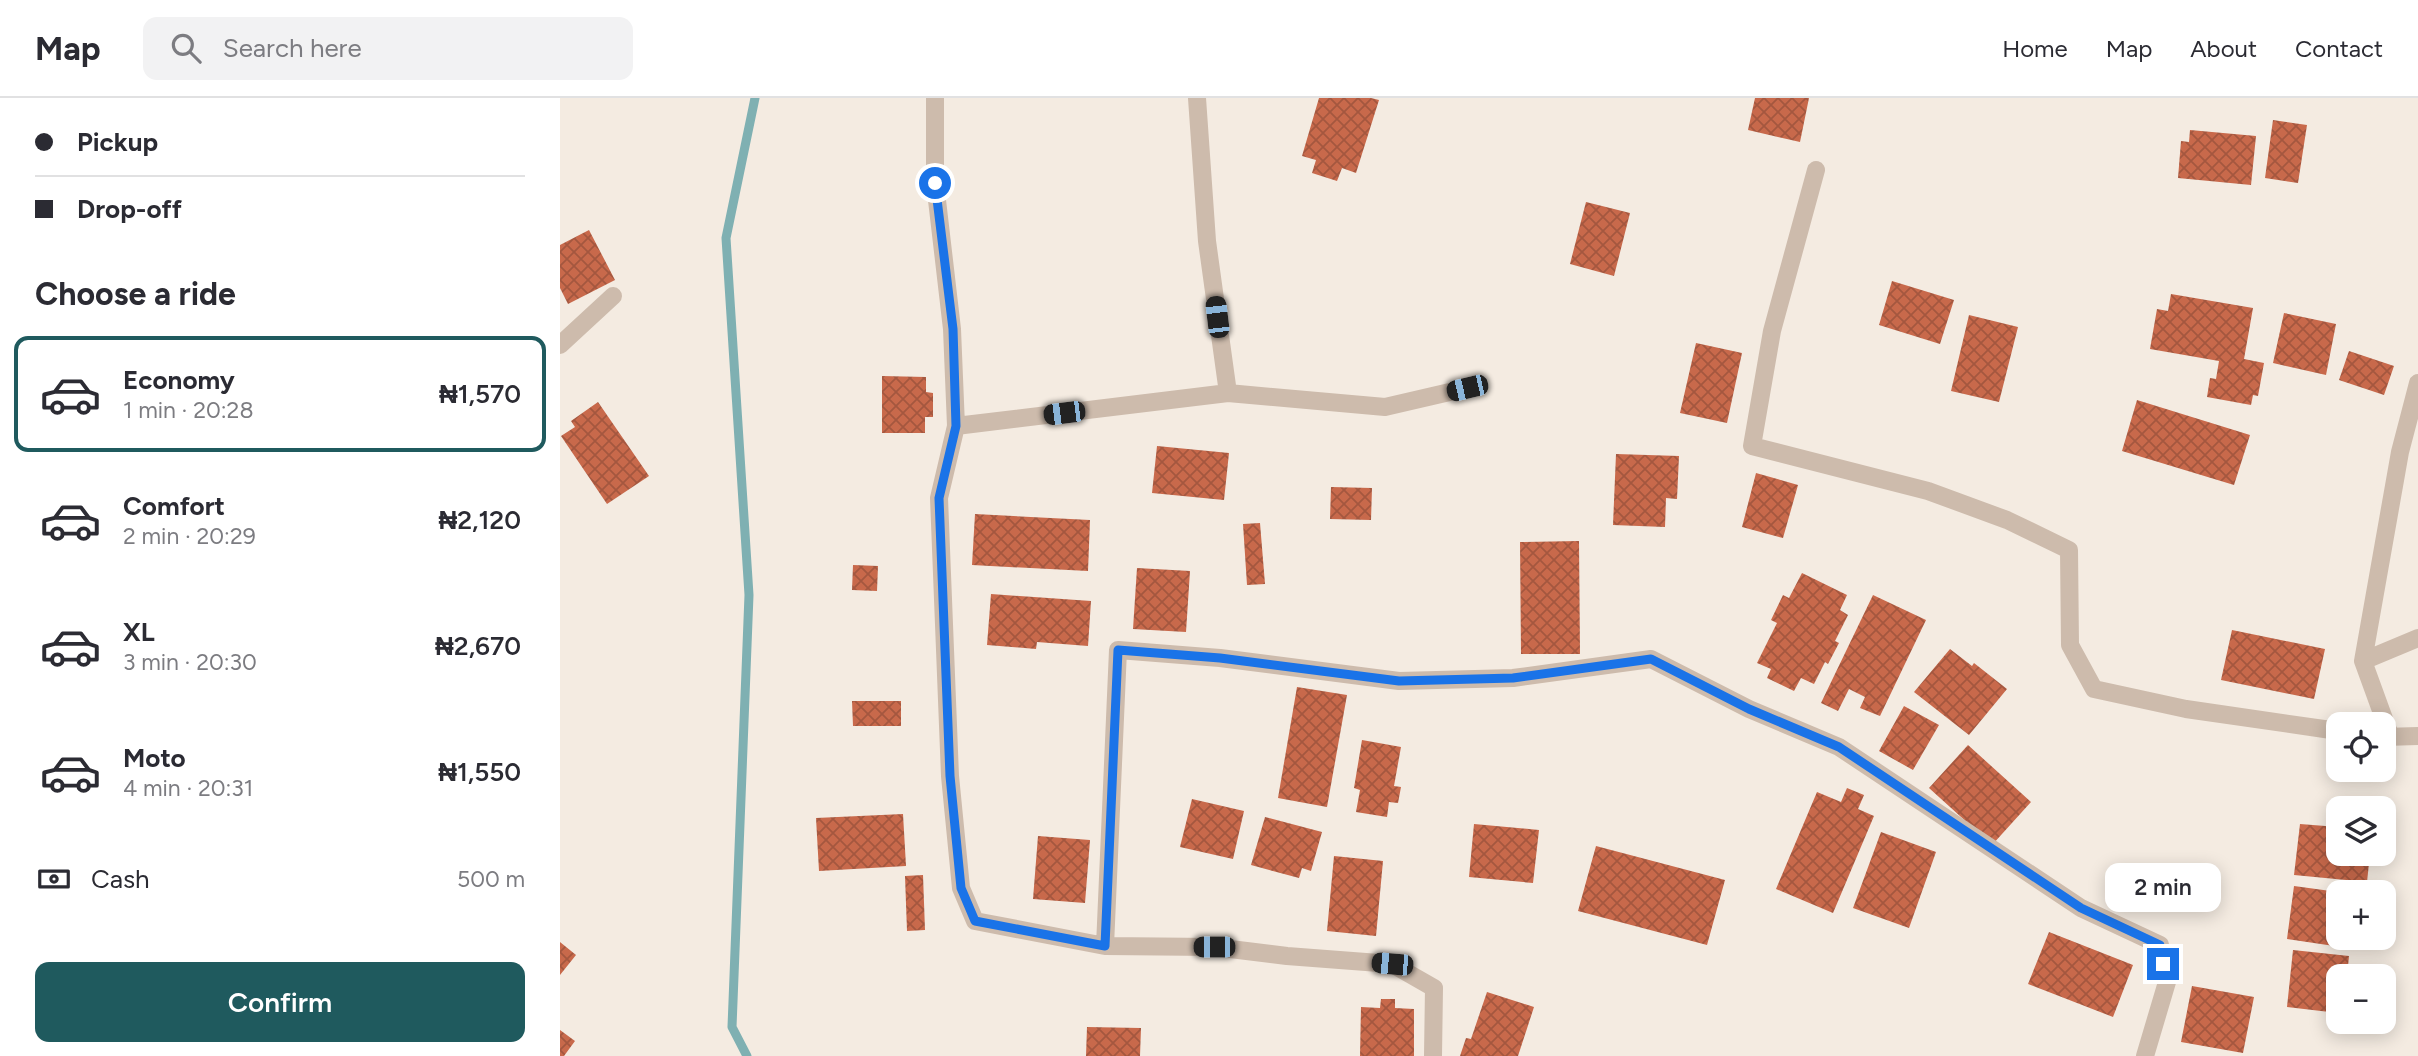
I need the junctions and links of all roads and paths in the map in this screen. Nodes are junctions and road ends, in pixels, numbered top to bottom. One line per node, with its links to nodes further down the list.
1 (935, 98): 9 (street)
2 (1198, 98): 8 (street)
3 (1816, 170): 13 (street)
4 (613, 296): 5 (street)
5 (560, 345)
6 (2418, 383): 11 (street)
7 (1467, 388): 8 (street)
8 (1228, 393): 9 (street)
9 (956, 426): 16 (street)
10 (2418, 638): 11 (street)
11 (2363, 661): 12 (street)
12 (2379, 712)
13 (2326, 728)
14 (2418, 736): 15 (street)
15 (2396, 737)
16 (1105, 946): 17 (street); 18 (street)
17 (1433, 1056)
18 (2145, 1056)

